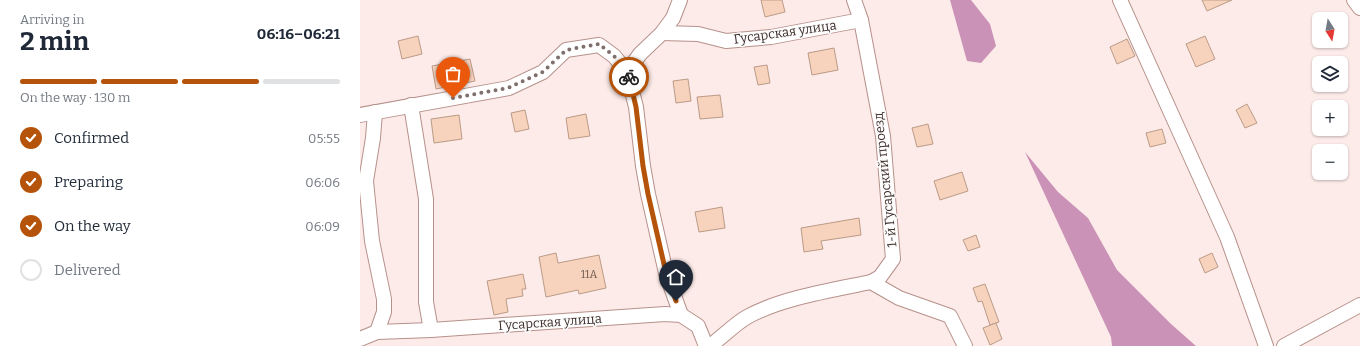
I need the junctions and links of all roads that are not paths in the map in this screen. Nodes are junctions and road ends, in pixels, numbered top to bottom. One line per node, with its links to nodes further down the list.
1 (680, 0): 7 (street)
2 (854, 0): 6 (street, 1-й Гусарский проезд)
3 (1120, 0): 21 (street)
4 (1354, 0): 5 (street)
5 (1360, 8)
6 (860, 20): 7 (street, Гусарская улица); 12 (street, 1-й Гусарский проезд)
7 (662, 33): 8 (street)
8 (627, 72): 9 (street); 14 (street)
9 (411, 105): 10 (street); 15 (street)
10 (375, 112): 11 (street); 16 (street)
11 (360, 115)
12 (872, 282): 19 (street); 20 (street)
13 (1360, 304): 22 (street)
14 (681, 315): 15 (street, Гусарская улица); 18 (street)
15 (431, 330): 16 (street, Гусарская улица)
16 (377, 332): 17 (street)
17 (360, 339)
18 (706, 346)
19 (710, 346)
20 (965, 346)
21 (1266, 346)
22 (1284, 346)

